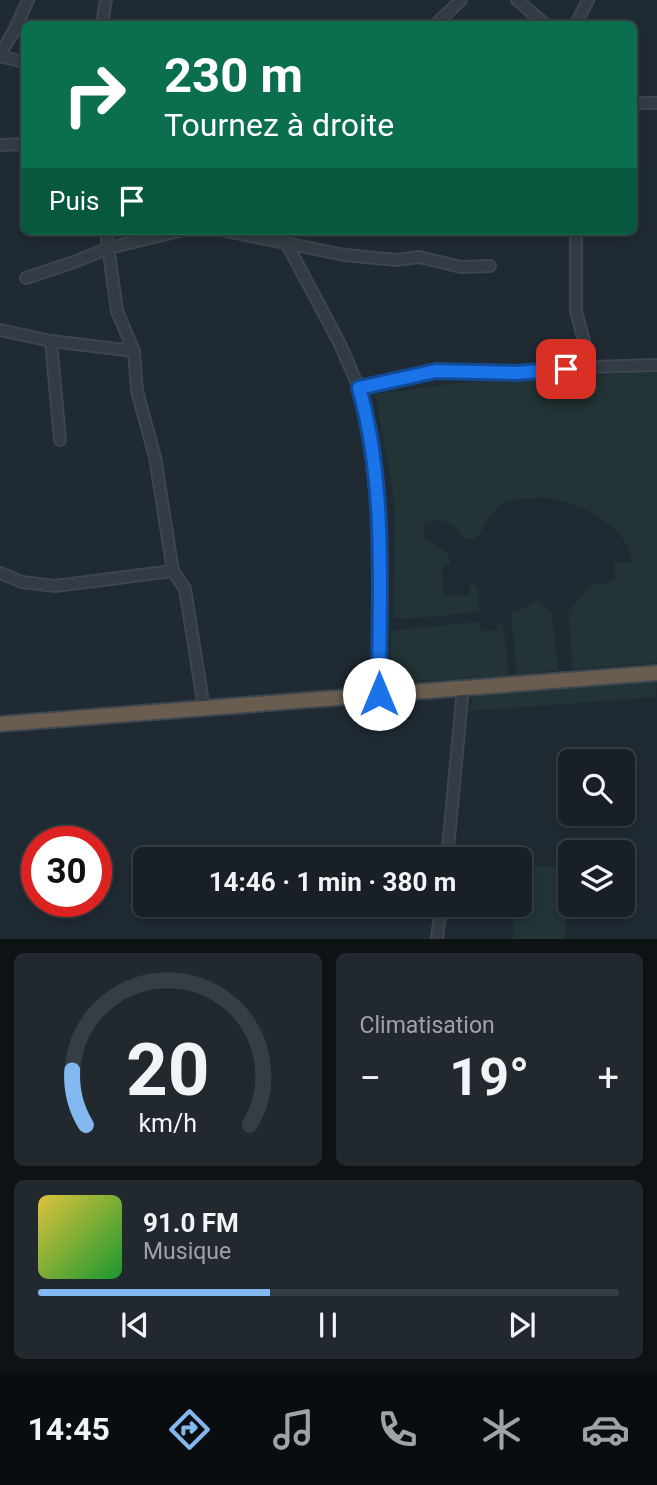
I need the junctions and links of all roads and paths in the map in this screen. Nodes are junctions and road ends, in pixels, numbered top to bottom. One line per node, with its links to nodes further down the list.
1 (28, 0): 10 (street)
2 (106, 0): 6 (street)
3 (461, 0): 7 (street)
4 (517, 0): 8 (street)
5 (588, 0): 9 (street)
6 (103, 21)
7 (439, 21)
8 (542, 21)
9 (578, 21)
10 (0, 55): 11 (street)
11 (21, 61)
12 (637, 103): 13 (street)
13 (657, 103)
14 (21, 144): 15 (street)
15 (0, 145)
16 (106, 235): 22 (street)
17 (163, 235): 22 (street)
18 (246, 235): 21 (street)
19 (282, 235): 21 (street)
20 (576, 235): 29 (street)
21 (285, 243): 23 (street); 30 (street)
22 (108, 248): 24 (street); 27 (street)
23 (490, 265)
24 (26, 278)
25 (0, 330): 26 (street)
26 (51, 341): 27 (street); 31 (street)
27 (134, 351): 32 (street)
28 (657, 365): 29 (street)
29 (591, 367): 30 (street)
30 (359, 388): 36 (street)
31 (60, 440)
32 (173, 571): 33 (street); 37 (street)
33 (0, 573)
34 (657, 673): 35 (highway)
35 (463, 688): 36 (highway); 39 (street)
36 (379, 694): 37 (highway)
37 (204, 708): 38 (highway)
38 (0, 724)
39 (448, 847)
40 (440, 917): 41 (street)
41 (437, 939)

